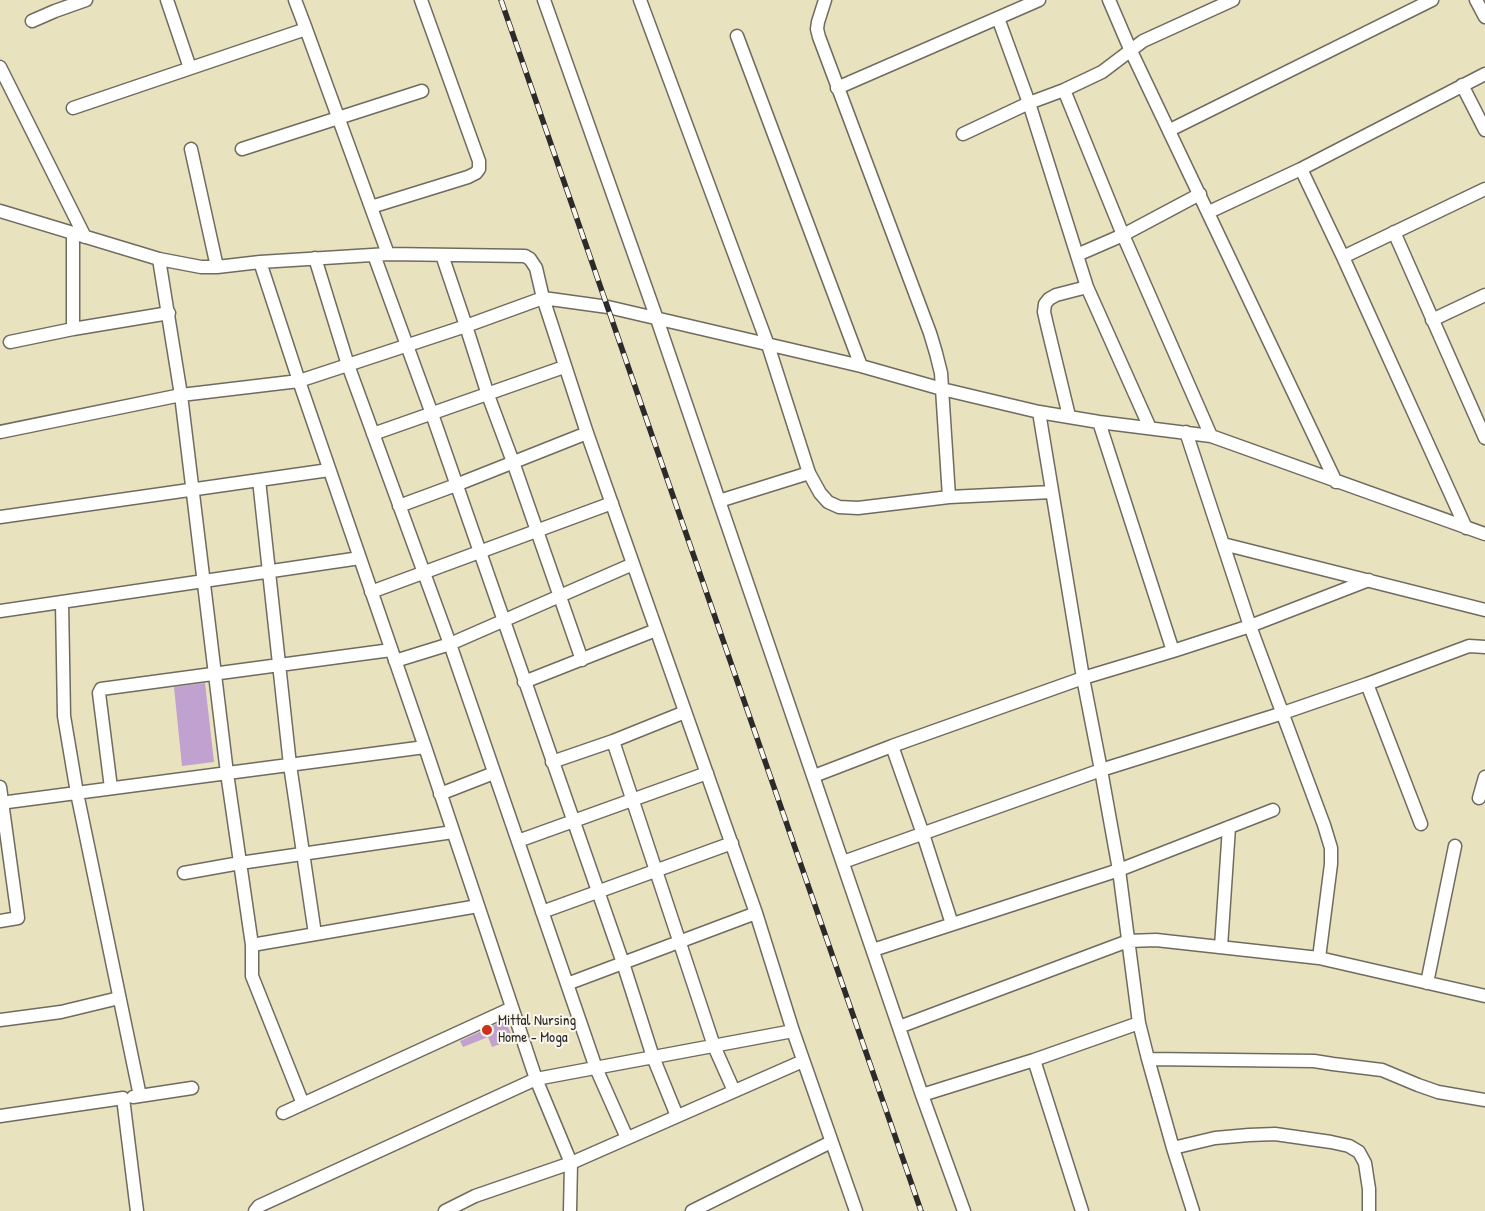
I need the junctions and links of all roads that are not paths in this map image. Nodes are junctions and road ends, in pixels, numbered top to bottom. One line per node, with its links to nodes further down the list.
1 (86, 0): 13 (street)
2 (167, 0): 21 (street)
3 (295, 0): 17 (street)
4 (421, 0): 38 (street)
5 (544, 0): 57 (street)
6 (640, 0): 63 (street)
7 (826, 0): 24 (street)
8 (1039, 0): 15 (street)
9 (1109, 0): 19 (street)
10 (1234, 0): 19 (street)
11 (1432, 0): 30 (street)
12 (1476, 0): 14 (street)
13 (52, 5): 16 (street)
14 (1485, 17)
15 (998, 18): 24 (street); 27 (street)
16 (32, 21)
17 (306, 28): 21 (street); 29 (street)
18 (737, 36): 65 (street)
19 (1130, 49): 25 (street); 30 (street)
20 (0, 67): 42 (street)
21 (190, 68): 28 (street)
22 (1485, 74): 23 (street)
23 (1462, 85): 31 (street); 35 (street)
24 (837, 88): 68 (street)
25 (1064, 90): 27 (street); 43 (street)
26 (422, 91): 29 (street)
27 (1029, 103): 32 (street); 45 (street)
28 (73, 108)
29 (339, 119): 34 (street); 38 (street)
30 (1170, 130): 37 (street)
31 (1485, 130)
32 (963, 134)
33 (191, 149): 52 (street)
34 (242, 149)
35 (1301, 169): 40 (street); 48 (street)
36 (1485, 189): 41 (street)
37 (1200, 194): 40 (street); 43 (street)
38 (371, 207): 44 (street)
39 (0, 211): 42 (street)
40 (1209, 212): 86 (street)
41 (1394, 232): 48 (street); 58 (street)
42 (79, 235): 50 (street); 60 (street)
43 (1123, 236): 45 (street); 80 (street)
44 (388, 254): 46 (street); 47 (street)
45 (1078, 254): 53 (street)
46 (374, 255): 49 (street); 62 (street)
47 (442, 255): 55 (street); 59 (street)
48 (1343, 257): 95 (street)
49 (315, 258): 51 (street); 64 (street)
50 (158, 259): 52 (street); 56 (street)
51 (260, 262): 52 (street); 67 (street)
52 (217, 267)
53 (1088, 287): 73 (street); 75 (street)
54 (1485, 295): 58 (street)
55 (543, 298): 57 (street); 59 (street); 66 (street)
56 (169, 313): 60 (street); 69 (street)
57 (657, 319): 63 (street); 91 (street)
58 (1432, 320): 81 (street)
59 (466, 326): 62 (street); 70 (street)
60 (73, 329): 61 (street)
61 (10, 342)
62 (407, 345): 64 (street); 72 (street)
63 (768, 345): 65 (street); 84 (street)
64 (348, 365): 67 (street); 79 (street)
65 (861, 366): 68 (street)
66 (564, 367): 70 (street); 78 (street)
67 (299, 381): 69 (street); 83 (street)
68 (942, 389): 71 (street); 90 (street)
69 (181, 395): 76 (street); 88 (street)
70 (488, 395): 72 (street); 82 (street)
71 (1039, 412): 73 (street); 89 (street)
72 (432, 414): 79 (street); 87 (street)
73 (1069, 416): 74 (street)
74 (1099, 422): 75 (street); 116 (street)
75 (1150, 428): 77 (street)
76 (0, 432)
77 (1186, 432): 80 (street); 98 (street)
78 (587, 433): 82 (street); 92 (street)
79 (373, 434): 93 (street)
80 (1211, 436): 86 (street)
81 (1485, 438)
82 (514, 462): 87 (street); 96 (street)
83 (329, 470): 85 (street); 100 (street)
84 (809, 473): 90 (street); 91 (street)
85 (259, 480): 88 (street); 102 (street)
86 (1336, 482): 95 (street)
87 (456, 486): 93 (street); 99 (street)
88 (193, 490): 94 (street); 105 (street)
89 (1052, 492): 90 (street); 121 (street)
90 (949, 497)
91 (719, 501): 135 (street)
92 (612, 503): 96 (street); 101 (street)
93 (399, 506): 103 (street)
94 (0, 517)
95 (1466, 528): 97 (street)
96 (537, 531): 99 (street); 107 (street)
97 (1485, 534)
98 (1223, 544): 104 (street); 112 (street)
99 (479, 553): 103 (street); 111 (street)
100 (360, 558): 102 (street); 106 (street)
101 (633, 564): 107 (street); 113 (street)
102 (270, 571): 105 (street); 119 (street)
103 (424, 574): 106 (street); 114 (street)
104 (1369, 580): 109 (street); 112 (street)
105 (203, 581): 108 (street); 120 (street)
106 (371, 592): 117 (street)
107 (560, 596): 111 (street); 118 (street)
108 (62, 602): 110 (street); 139 (street)
109 (1485, 610)
110 (0, 611)
111 (503, 621): 114 (street); 122 (street)
112 (1250, 626): 116 (street); 125 (street)
113 (656, 630): 118 (street); 124 (street)
114 (450, 644): 117 (street); 133 (street)
115 (1485, 647): 123 (street)
116 (1173, 651): 121 (street)
117 (393, 656): 119 (street); 128 (street)
118 (582, 660): 122 (street)
119 (280, 665): 120 (street); 130 (street)
120 (215, 674): 132 (street); 138 (street)
121 (1083, 678): 127 (street); 131 (street)
122 (524, 682): 129 (street)
123 (1367, 684): 125 (street); 146 (street)
124 (685, 712): 126 (street); 134 (street)
125 (1282, 713): 131 (street); 171 (street)
126 (613, 741): 129 (street); 142 (street)
127 (892, 746): 135 (street); 149 (street)
128 (424, 747): 130 (street); 140 (street)
129 (552, 762): 145 (street)
130 (290, 764): 132 (street); 153 (street)
131 (1101, 770): 149 (street); 156 (street)
132 (227, 773): 138 (street); 155 (street)
133 (494, 773): 140 (street); 150 (street)
134 (707, 773): 142 (street); 151 (street)
135 (814, 776): 154 (street)
136 (1485, 777): 141 (street)
137 (0, 787): 143 (street)
138 (111, 788): 139 (street)
139 (76, 793): 143 (street); 176 (street)
140 (440, 794): 148 (street)
141 (1479, 798)
142 (632, 800): 145 (street); 157 (street)
143 (1, 803): 163 (street)
144 (1273, 810): 147 (street)
145 (573, 821): 150 (street); 159 (street)
146 (1421, 824)
147 (1229, 827): 156 (street); 169 (street)
148 (454, 832): 153 (street); 160 (street)
149 (923, 834): 154 (street); 164 (street)
150 (518, 841): 161 (street)
151 (732, 844): 157 (street); 162 (street)
152 (1455, 846): 173 (street)
153 (303, 854): 155 (street); 165 (street)
154 (843, 862): 170 (street)
155 (240, 863): 158 (street); 168 (street)
156 (1119, 870): 164 (street); 166 (street)
157 (656, 871): 159 (street); 167 (street)
158 (184, 873)
159 (598, 892): 161 (street); 172 (street)
160 (478, 906): 165 (street); 177 (street)
161 (542, 912): 174 (street)
162 (756, 912): 167 (street); 181 (street)
163 (0, 921)
164 (952, 924): 170 (street)
165 (315, 934): 168 (street)
166 (1128, 941): 169 (street); 179 (street); 180 (street)
167 (680, 942): 172 (street); 182 (street)
168 (252, 945): 195 (street)
169 (1221, 947): 171 (street)
170 (873, 950): 180 (street)
171 (1319, 958): 173 (street)
172 (623, 963): 174 (street); 183 (street)
173 (1427, 983): 175 (street)
174 (567, 984): 187 (street)
175 (1485, 996)
176 (119, 998): 178 (street); 192 (street)
177 (512, 1008): 188 (street); 195 (street)
178 (0, 1020)
179 (1139, 1023): 184 (street); 185 (street)
180 (899, 1027): 191 (street)
181 (793, 1031): 182 (street); 186 (street)
182 (714, 1046): 183 (street); 190 (street)
183 (653, 1057): 187 (street); 198 (street)
184 (1148, 1059): 194 (street); 201 (street)
185 (1034, 1060): 191 (street); 211 (street)
186 (803, 1061): 190 (street); 200 (street)
187 (596, 1068): 188 (street); 199 (street)
188 (536, 1079): 202 (street); 205 (street)
189 (192, 1088): 192 (street)
190 (734, 1091): 198 (street)
191 (922, 1095): 210 (street)
192 (140, 1096): 193 (street)
193 (123, 1098): 197 (street); 204 (street)
194 (1485, 1100)
195 (303, 1104): 196 (street)
196 (283, 1113)
197 (0, 1116)
198 (677, 1116): 199 (street)
199 (627, 1138): 202 (street)
200 (831, 1142): 203 (street); 209 (street)
201 (1173, 1148): 212 (street); 213 (street)
202 (571, 1163): 206 (street); 207 (street)
203 (718, 1205): 208 (street)
204 (137, 1211)
205 (255, 1211)
206 (445, 1211)
207 (570, 1211)
208 (692, 1211)
209 (856, 1211)
210 (964, 1211)
211 (1082, 1211)
212 (1193, 1211)
213 (1369, 1211)

